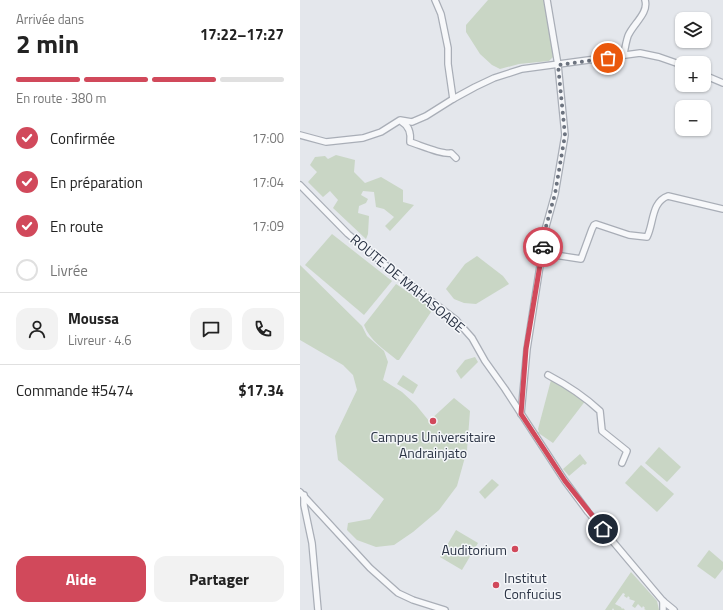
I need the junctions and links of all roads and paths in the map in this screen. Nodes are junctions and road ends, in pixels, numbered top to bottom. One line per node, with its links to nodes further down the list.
1 (434, 0): 9 (street)
2 (547, 0): 6 (street)
3 (645, 0): 4 (street)
4 (624, 54): 5 (street); 6 (street)
5 (675, 63)
6 (558, 65): 9 (street); 15 (street)
7 (711, 78): 8 (street)
8 (723, 83)
9 (453, 99): 10 (street)
10 (400, 120): 11 (street); 12 (street)
11 (300, 135)
12 (456, 158)
13 (300, 185): 17 (street, ROUTE DE MAHASOABE)
14 (723, 209): 15 (street)
15 (542, 253): 17 (street)
16 (548, 375): 18 (street)
17 (521, 414): 20 (street, ROUTE DE MAHASOABE)
18 (622, 463)
19 (302, 494): 21 (street); 22 (street)
20 (662, 601): 23 (street); 24 (street, ROUTE DE MAHASOABE)
21 (318, 610)
22 (445, 610)
23 (663, 610)
24 (674, 610)

